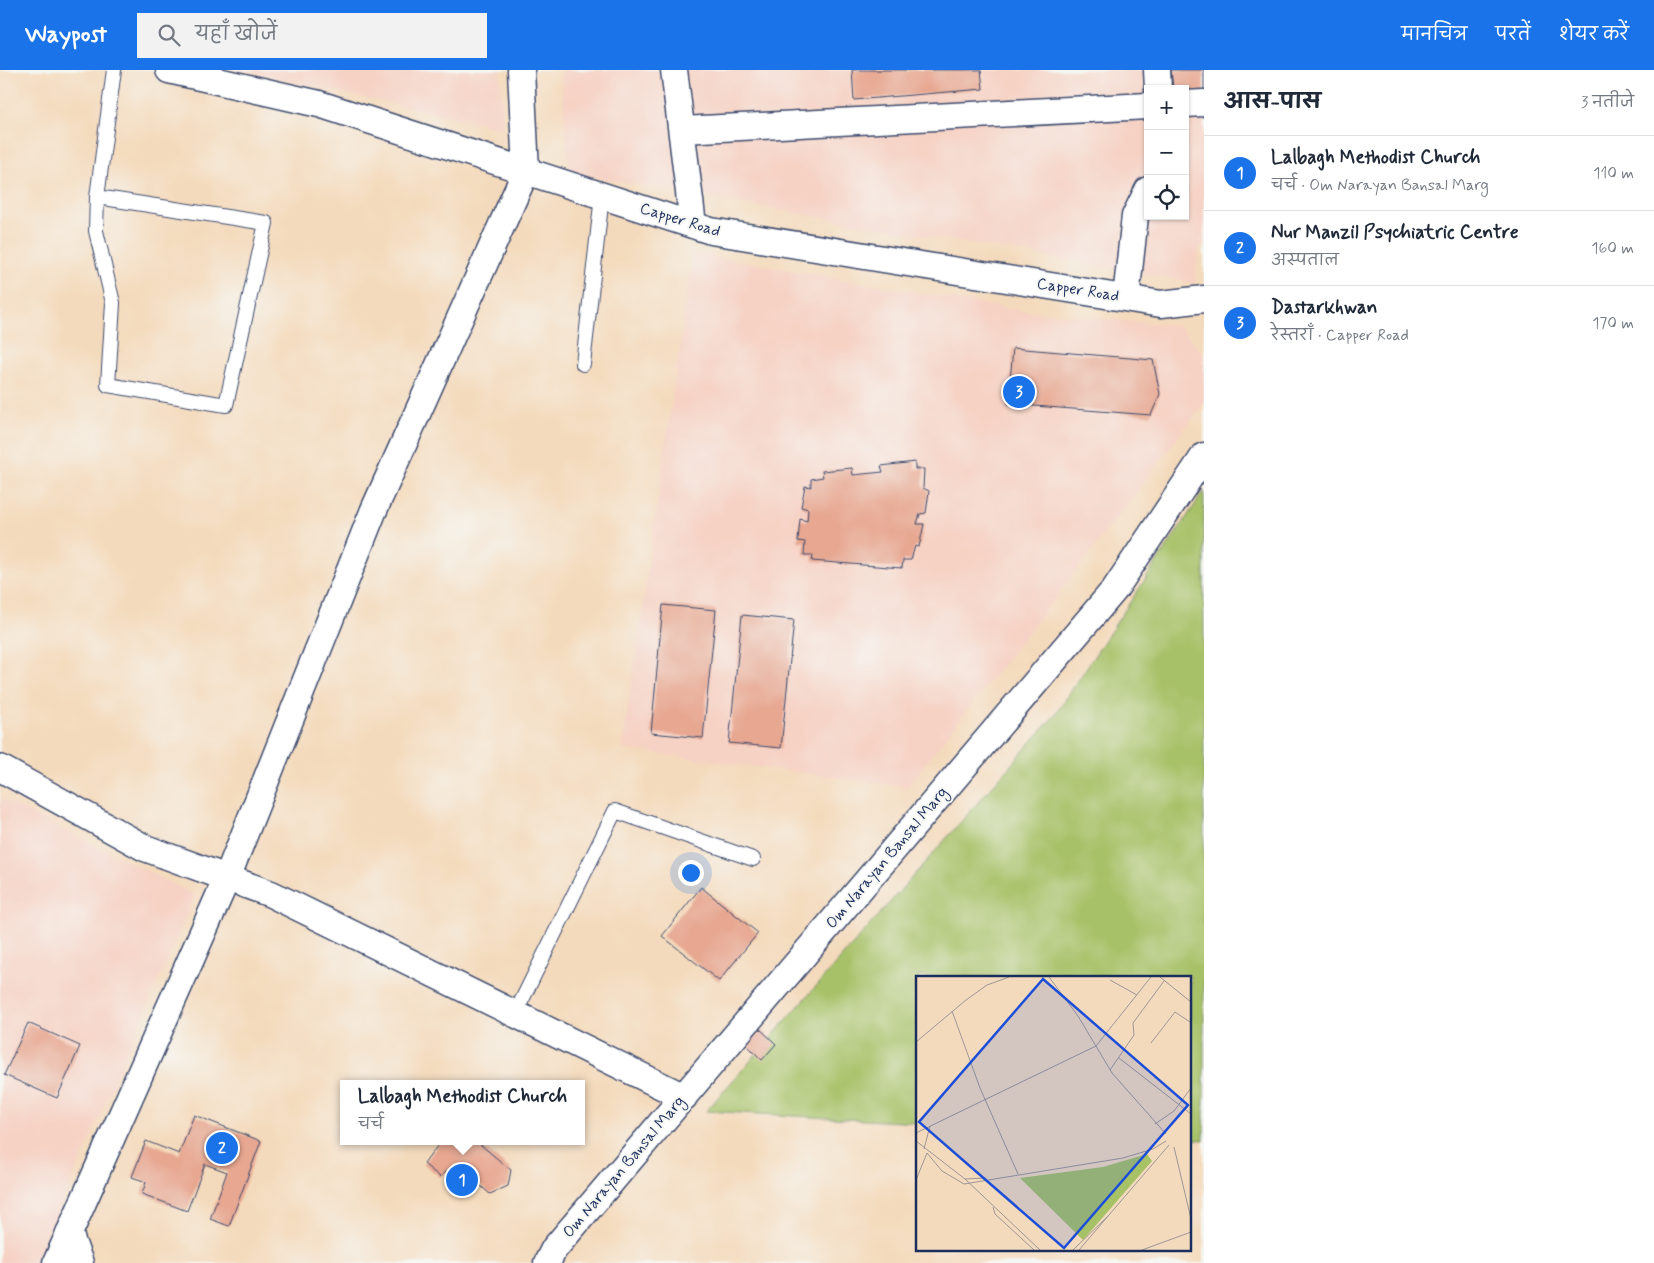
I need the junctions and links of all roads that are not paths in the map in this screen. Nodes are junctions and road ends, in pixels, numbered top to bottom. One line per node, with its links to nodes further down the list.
1 (114, 70): 13 (lane)
2 (170, 70): 11 (street, Capper Road)
3 (521, 70): 11 (street)
4 (674, 70): 10 (street)
5 (1157, 70): 6 (street)
6 (1158, 85)
7 (1204, 103): 8 (street)
8 (1189, 104)
9 (1144, 106): 10 (street)
10 (682, 130): 15 (street)
11 (526, 171): 12 (street, Capper Road); 22 (street)
12 (602, 196): 15 (street, Capper Road); 18 (lane)
13 (97, 197): 13 (lane)
14 (1144, 198): 16 (street)
15 (693, 225): 16 (street, Capper Road)
16 (1126, 298): 17 (street, Capper Road)
17 (1204, 299)
18 (583, 364)
19 (1204, 456): 24 (street, Om Narayan Bansal Marg)
20 (0, 768): 22 (street)
21 (753, 860): 23 (lane)
22 (227, 878): 23 (street); 25 (street)
23 (515, 1014): 24 (street)
24 (684, 1097): 26 (street, Om Narayan Bansal Marg)
25 (69, 1233): 27 (street); 28 (street)
26 (551, 1256): 29 (street, Om Narayan Bansal Marg)
27 (56, 1263)
28 (80, 1263)
29 (531, 1263)

